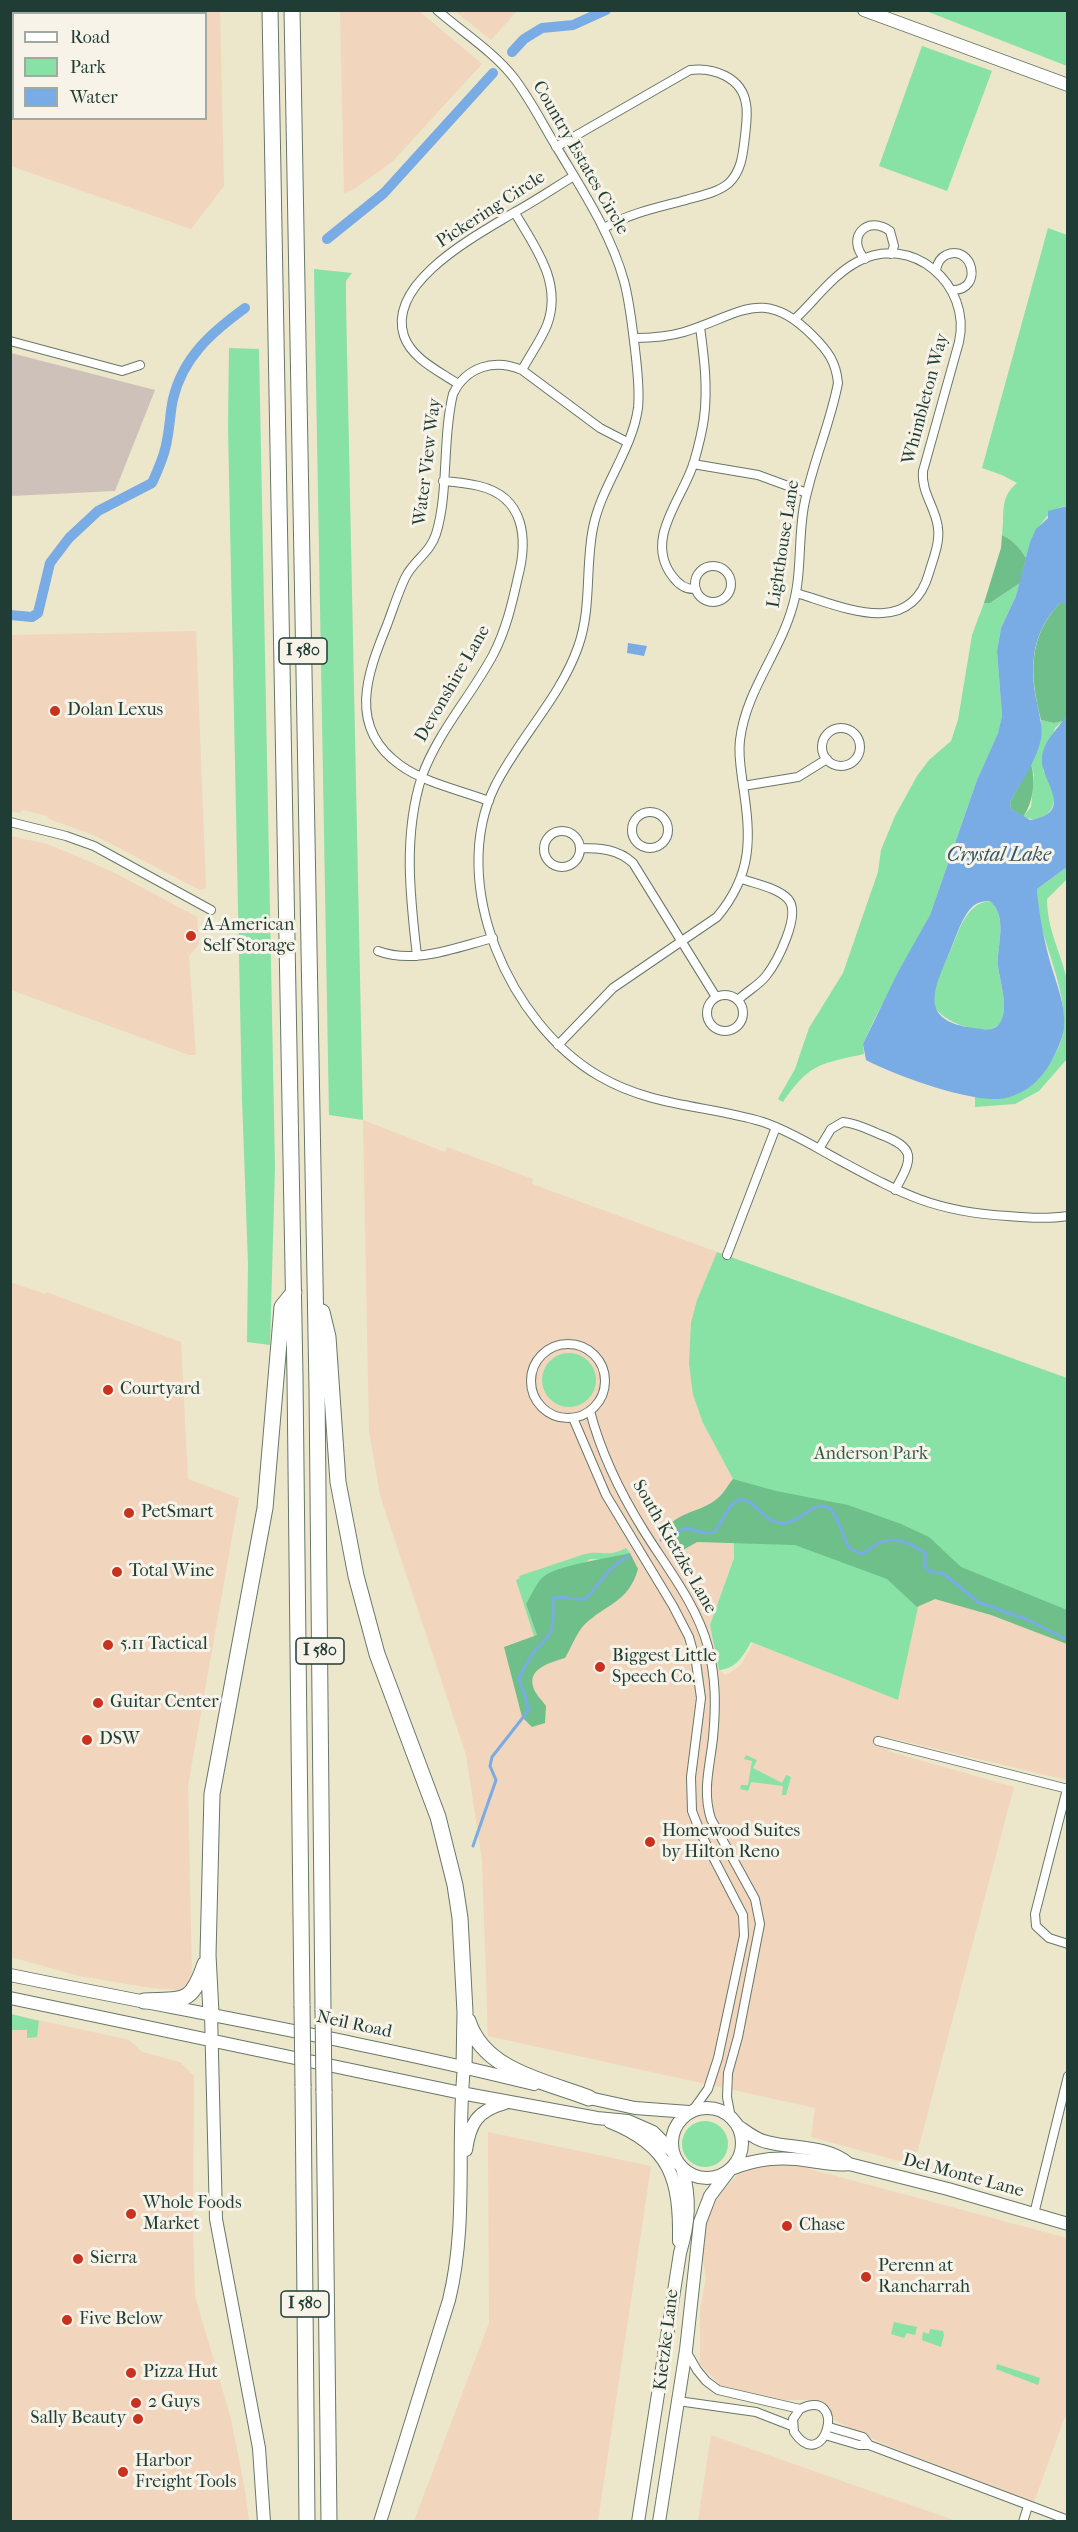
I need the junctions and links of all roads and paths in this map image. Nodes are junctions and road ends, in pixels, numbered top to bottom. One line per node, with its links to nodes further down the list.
1 (270, 10): 49 (highway, I 580)
2 (292, 10): 50 (highway, I 580)
3 (437, 10): 6 (street, Country Estates Circle)
4 (864, 10): 5 (main road)
5 (1068, 85)
6 (556, 147): 7 (street, Country Estates Circle); 9 (street)
7 (574, 176): 8 (street, Pickering Circle); 9 (street, Country Estates Circle)
8 (515, 213): 19 (street); 20 (street, Pickering Circle)
9 (604, 228): 16 (street, Country Estates Circle)
10 (891, 254): 11 (street, Whimbleton Way); 11 (street); 12 (street, Whimbleton Way)
11 (865, 259): 14 (street, Whimbleton Way)
12 (936, 270): 13 (street, Whimbleton Way); 13 (street)
13 (952, 290): 26 (street, Whimbleton Way)
14 (796, 318): 15 (street, Lighthouse Lane); 24 (street, Lighthouse Lane)
15 (700, 327): 16 (street, Lighthouse Lane); 22 (street)
16 (633, 338): 21 (street, Country Estates Circle)
17 (10, 341): 18 (street)
18 (140, 365)
19 (522, 370): 20 (street, Water View Way); 21 (street, Water View Way)
20 (458, 384): 23 (street, Water View Way)
21 (627, 442): 30 (street, Country Estates Circle)
22 (693, 464): 24 (street); 25 (street)
23 (443, 481): 28 (street, Water View Way); 28 (street, Devonshire Lane)
24 (807, 493): 26 (street, Lighthouse Lane)
25 (696, 589): 25 (street)
26 (796, 593): 29 (street, Lighthouse Lane)
27 (827, 759): 27 (street); 29 (street)
28 (422, 776): 30 (street, Water View Way); 40 (street, Devonshire Lane)
29 (743, 786): 35 (street, Lighthouse Lane)
30 (489, 801): 37 (street, Country Estates Circle)
31 (10, 822): 36 (street)
32 (638, 844): 32 (street); 34 (street)
33 (580, 848): 33 (street); 34 (street)
34 (627, 858): 38 (street)
35 (741, 879): 38 (street, Lighthouse Lane); 42 (street)
36 (211, 910)
37 (493, 938): 40 (street); 43 (street, Country Estates Circle)
38 (682, 942): 41 (street); 43 (street, Lighthouse Lane)
39 (378, 951): 40 (street)
40 (417, 956)
41 (716, 997): 42 (street); 42 (street)
42 (738, 1000)
43 (558, 1046): 44 (street, Country Estates Circle)
44 (776, 1127): 45 (street, Country Estates Circle); 48 (street)
45 (819, 1149): 46 (street, Country Estates Circle); 46 (street)
46 (895, 1190): 47 (street, Country Estates Circle)
47 (1068, 1216)
48 (727, 1255)
49 (294, 1292): 56 (highway); 87 (highway, I 580, bridge)
50 (315, 1292): 60 (highway); 88 (highway, I 580, bridge)
51 (590, 1411): 52 (street); 52 (street); 70 (street, South Kietzke Lane)
52 (573, 1418): 68 (street, South Kietzke Lane)
53 (878, 1741): 54 (street)
54 (1067, 1789): 55 (street)
55 (1068, 1944)
56 (208, 1955): 59 (highway); 61 (highway)
57 (10, 1975): 59 (main road, Neil Road)
58 (10, 1998): 62 (main road)
59 (144, 2001): 61 (main road, Neil Road)
60 (465, 2012): 63 (highway); 66 (highway)
61 (211, 2013): 62 (main road); 63 (main road, Neil Road)
62 (212, 2040): 65 (main road); 86 (main road)
63 (464, 2067): 65 (main road); 66 (main road, Neil Road)
64 (1068, 2076): 76 (street)
65 (461, 2093): 67 (main road); 75 (main road)
66 (590, 2098): 68 (main road, Neil Road)
67 (508, 2102): 69 (main road); 75 (main road)
68 (691, 2111): 70 (main road); 71 (main road)
69 (597, 2118): 71 (main road); 78 (main road)
70 (735, 2122): 72 (main road, Del Monte Lane); 74 (main road)
71 (673, 2152): 73 (main road)
72 (849, 2164): 74 (main road, Del Monte Lane); 76 (main road, Del Monte Lane)
73 (682, 2168): 74 (main road); 78 (main road, Kietzke Lane)
74 (730, 2170): 79 (main road, Kietzke Lane)
75 (460, 2187): 89 (main road)
76 (1034, 2214): 77 (main road, Del Monte Lane)
77 (1068, 2224)
78 (680, 2253): 90 (main road, Kietzke Lane)
79 (686, 2350): 80 (main road, Kietzke Lane); 81 (street)
80 (678, 2401): 82 (street); 91 (main road, Kietzke Lane)
81 (800, 2409): 82 (street); 83 (street)
82 (792, 2426): 83 (street)
83 (827, 2431): 84 (street)
84 (1028, 2506): 85 (street); 92 (street)
85 (1068, 2520)
86 (264, 2522)
87 (308, 2522)
88 (329, 2522)
89 (380, 2522)
90 (638, 2522)
91 (659, 2522)
92 (1023, 2522)

